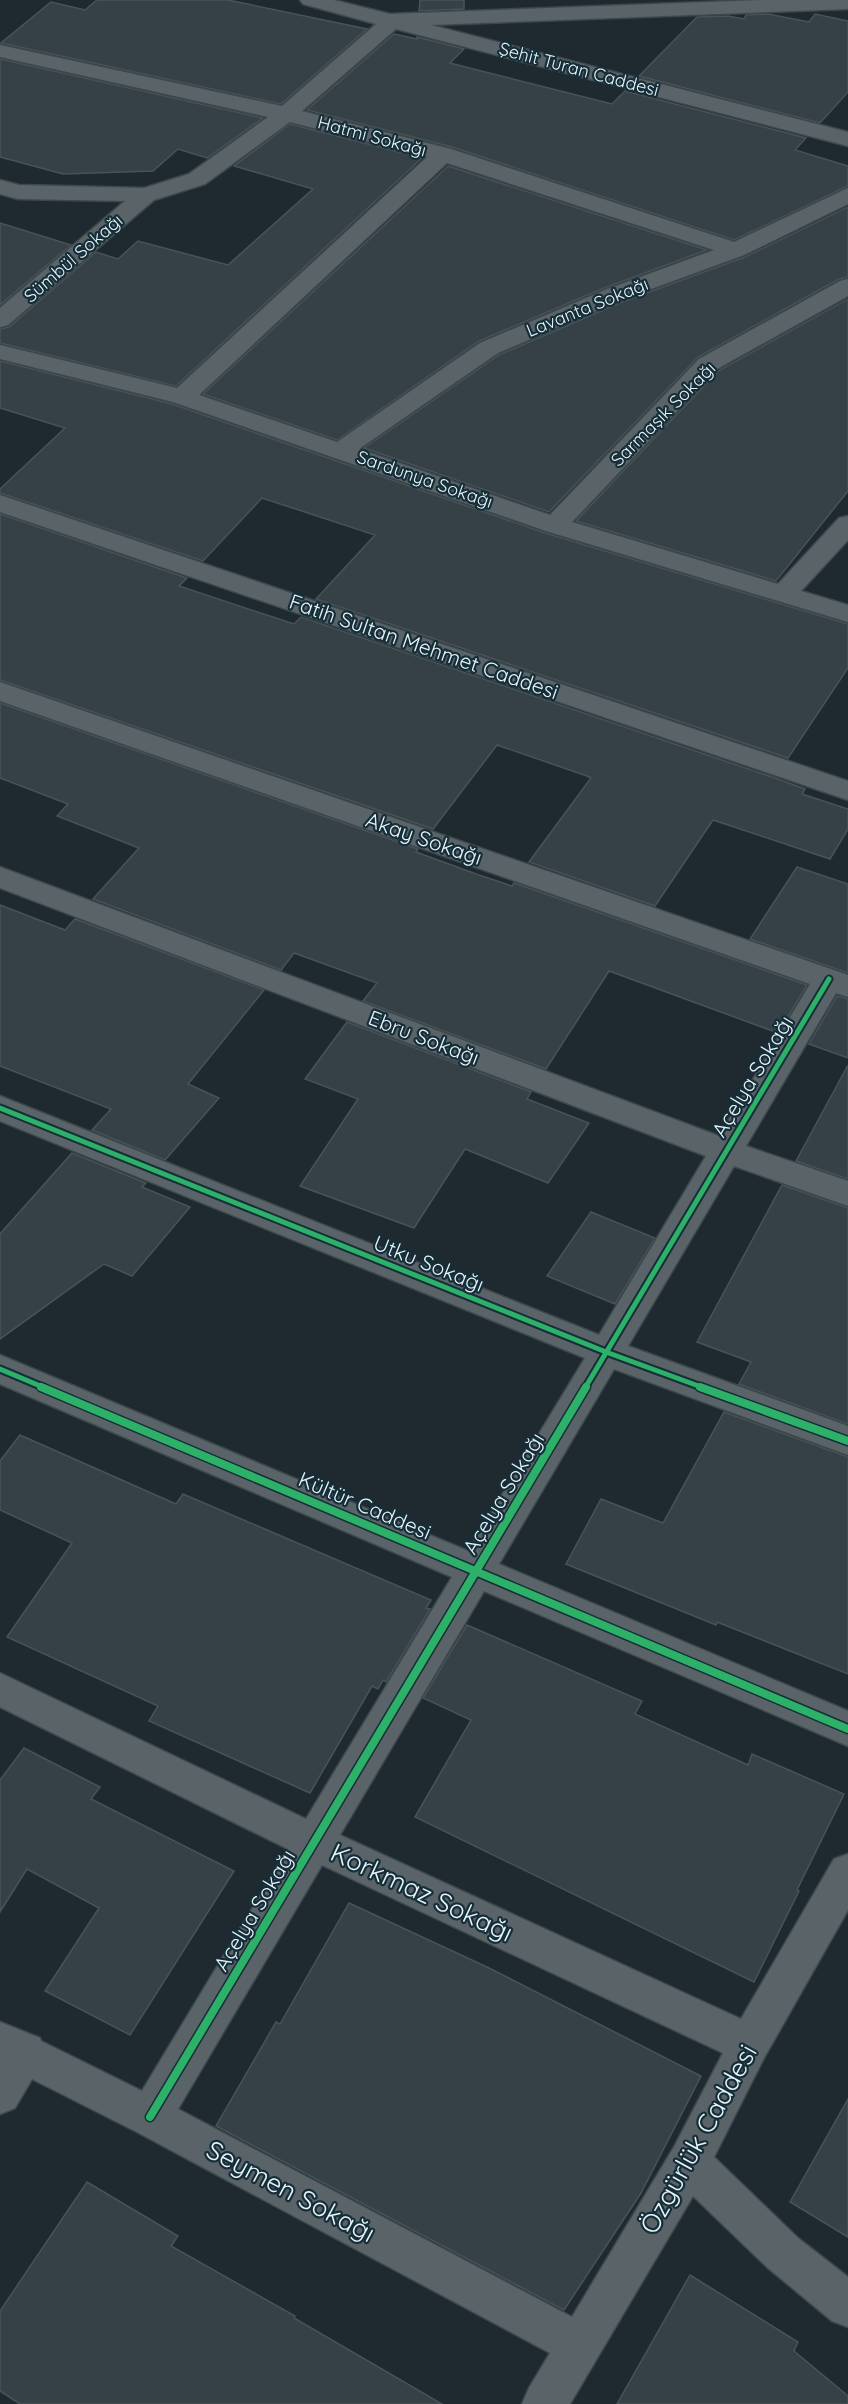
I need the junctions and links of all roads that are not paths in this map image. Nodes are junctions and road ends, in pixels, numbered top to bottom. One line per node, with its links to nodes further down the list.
1 (310, 0): 3 (street, Şehit Turan Caddesi)
2 (844, 4): 3 (street)
3 (393, 20): 5 (street); 6 (street, Şehit Turan Caddesi)
4 (0, 51): 5 (street, Hatmi Sokağı)
5 (286, 114): 7 (street, Hatmi Sokağı); 9 (street)
6 (848, 139)
7 (443, 154): 11 (street, Hatmi Sokağı); 15 (street)
8 (0, 187): 9 (street)
9 (146, 195): 13 (street, Sümbül Sokağı)
10 (848, 195): 11 (street, Lavanta Sokağı)
11 (736, 250): 16 (street, Lavanta Sokağı)
12 (848, 286): 19 (street, Sarmaşık Sokağı)
13 (0, 320)
14 (0, 352): 15 (street, Sardunya Sokağı)
15 (182, 397): 16 (street, Sardunya Sokağı)
16 (342, 450): 19 (street, Sardunya Sokağı)
17 (0, 503): 23 (street, Fatih Sultan Mehmet Caddesi)
18 (848, 524): 20 (street)
19 (555, 525): 20 (street, Sardunya Sokağı)
20 (783, 595): 21 (street, Sardunya Sokağı)
21 (848, 614)
22 (0, 691): 25 (street, Akay Sokağı)
23 (848, 791)
24 (0, 877): 27 (street, Ebru Sokağı)
25 (838, 982): 27 (street, Açelya Sokağı)
26 (0, 1108): 29 (street, Utku Sokağı)
27 (726, 1151): 28 (street, Ebru Sokağı); 29 (street, Açelya Sokağı)
28 (848, 1194)
29 (606, 1352): 31 (street, Utku Sokağı); 32 (street, Açelya Sokağı)
30 (0, 1369): 32 (street, Kültür Caddesi)
31 (848, 1441)
32 (476, 1571): 34 (street, Kültür Caddesi); 35 (street, Açelya Sokağı)
33 (0, 1689): 35 (street, Korkmaz Sokağı)
34 (848, 1729)
35 (314, 1842): 37 (street, Korkmaz Sokağı); 40 (street, Açelya Sokağı)
36 (848, 1872): 37 (street, Özgürlük Caddesi)
37 (749, 2044): 41 (street, Özgürlük Caddesi)
38 (12, 2047): 39 (street); 40 (street, Seymen Sokağı)
39 (0, 2094)
40 (150, 2116): 43 (street, Seymen Sokağı)
41 (689, 2162): 42 (street); 43 (street, Özgürlük Caddesi)
42 (848, 2305)
43 (580, 2345): 44 (street, Özgürlük Caddesi)
44 (546, 2404)

